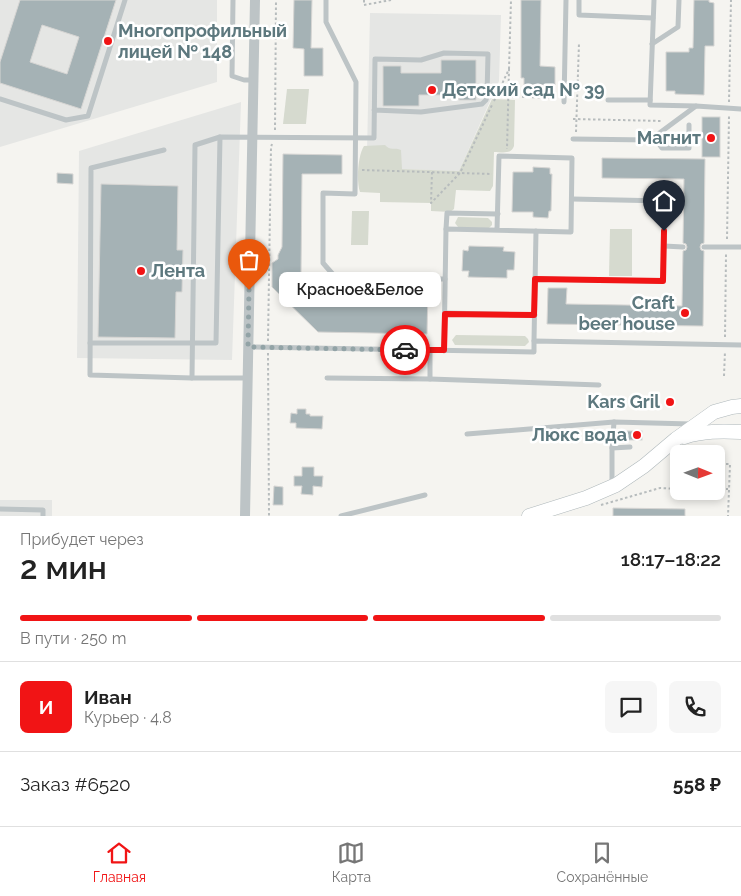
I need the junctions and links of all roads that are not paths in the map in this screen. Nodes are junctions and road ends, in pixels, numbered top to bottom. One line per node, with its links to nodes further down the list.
1 (125, 0): 12 (lane)
2 (233, 0): 11 (lane)
3 (255, 0): 11 (street)
4 (326, 0): 23 (lane)
5 (566, 0): 13 (lane)
6 (579, 0): 9 (lane)
7 (654, 0): 9 (lane)
8 (679, 0): 10 (lane)
9 (653, 18): 10 (lane)
10 (652, 44): 15 (lane)
11 (253, 80): 22 (street)
12 (0, 99)
13 (564, 100)
14 (608, 100): 15 (lane)
15 (650, 100): 16 (lane)
16 (696, 106): 17 (lane); 21 (lane)
17 (741, 109)
18 (374, 110): 18 (lane); 23 (lane)
19 (689, 126): 21 (lane)
20 (220, 137): 22 (lane); 40 (lane); 40 (lane)
21 (654, 137): 24 (lane)
22 (252, 138): 23 (lane); 43 (street)
23 (354, 138): 36 (lane)
24 (574, 139)
25 (164, 150): 41 (lane)
26 (572, 199): 27 (lane); 30 (lane); 31 (lane)
27 (498, 214): 28 (lane); 29 (lane)
28 (446, 230): 29 (lane); 36 (lane)
29 (497, 230): 30 (lane)
30 (536, 231): 35 (lane)
31 (664, 246): 32 (lane); 35 (lane)
32 (683, 246)
33 (704, 247): 34 (lane)
34 (741, 247)
35 (535, 279): 38 (lane)
36 (445, 280): 37 (lane)
37 (445, 314): 38 (lane); 45 (lane)
38 (534, 315): 39 (lane)
39 (534, 341): 42 (lane); 45 (lane)
40 (192, 342): 41 (lane); 46 (lane)
41 (90, 343): 46 (lane)
42 (741, 345)
43 (248, 347): 44 (lane); 47 (street)
44 (430, 350): 45 (lane); 49 (lane)
45 (444, 350)
46 (192, 378): 47 (lane)
47 (248, 378): 64 (street)
48 (327, 378): 49 (lane)
49 (430, 379): 50 (lane)
50 (599, 385)
51 (741, 406): 53 (main road)
52 (614, 422): 53 (lane); 55 (lane); 58 (lane)
53 (696, 425): 56 (main road)
54 (741, 432): 56 (main road)
55 (467, 434)
56 (676, 439): 59 (main road)
57 (630, 447): 58 (lane)
58 (612, 448): 59 (lane)
59 (612, 487): 62 (main road)
60 (425, 495): 65 (lane)
61 (0, 510): 63 (lane)
62 (552, 513): 66 (main road)
63 (43, 516)
64 (245, 516)
65 (341, 516)
66 (529, 516)

